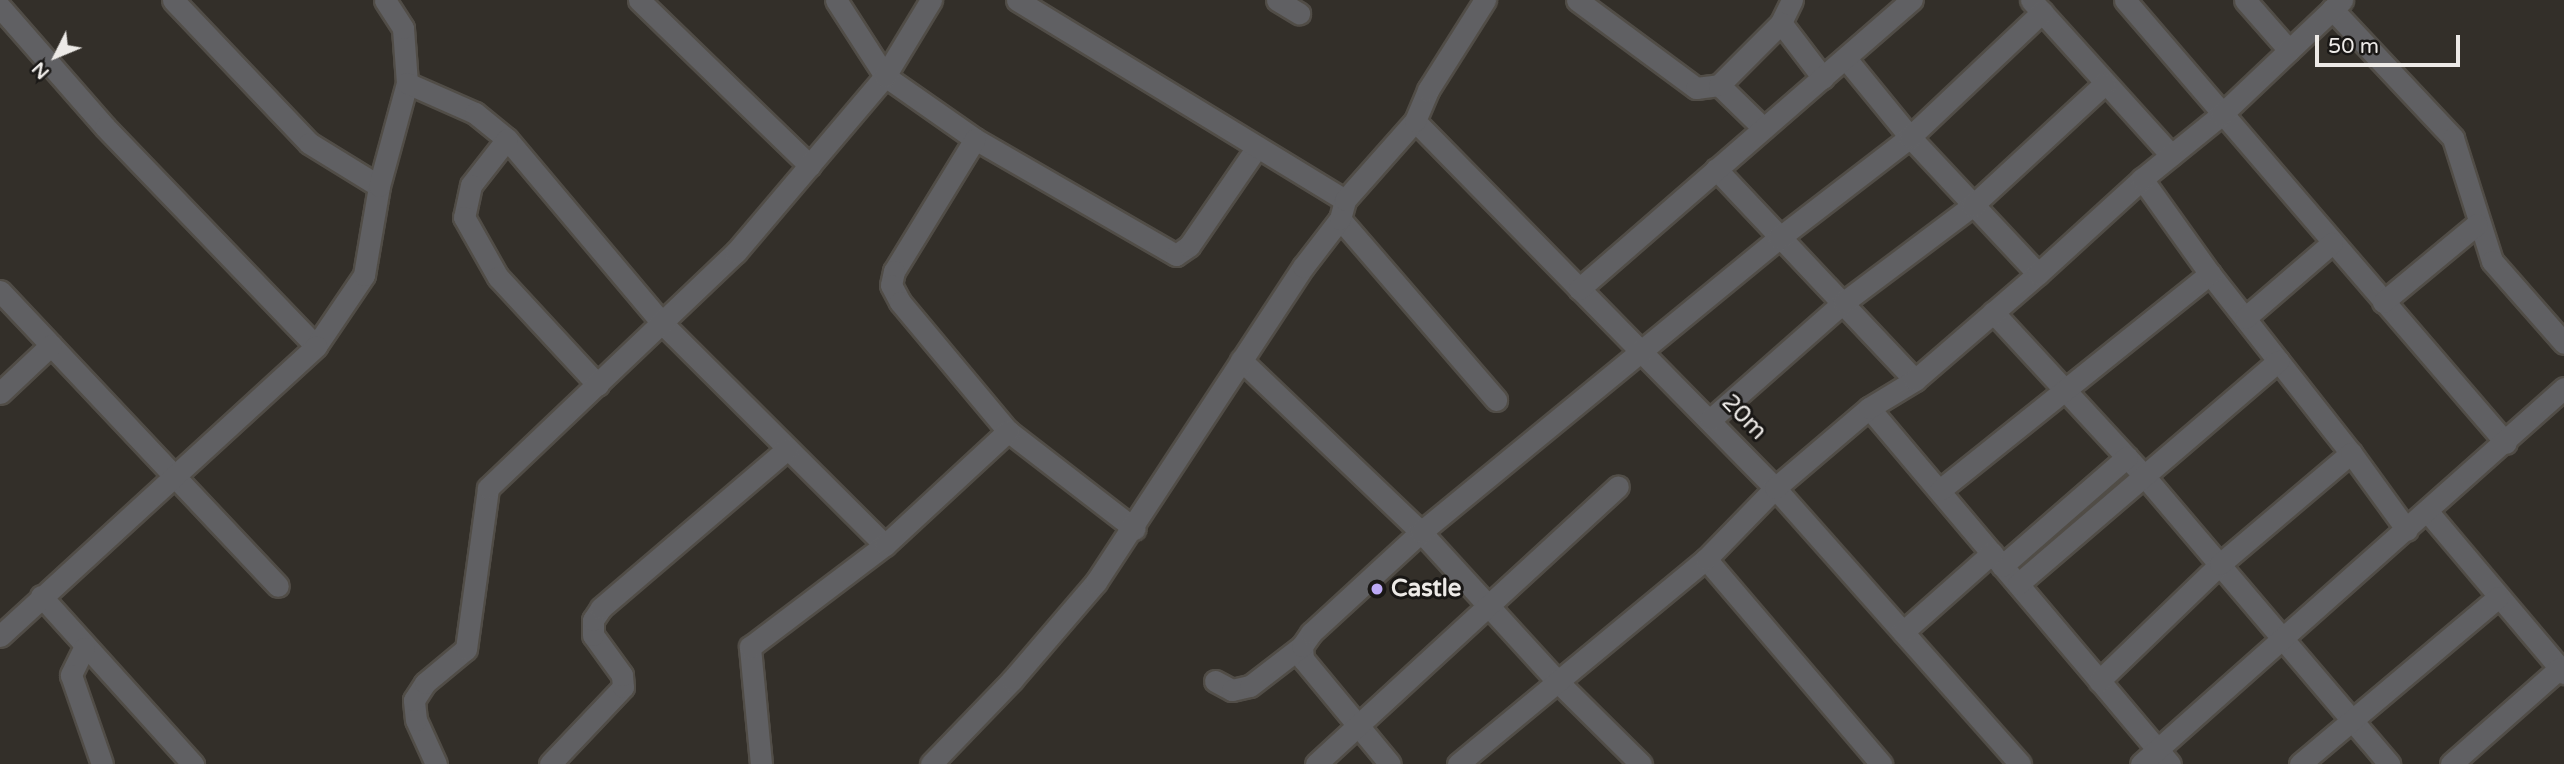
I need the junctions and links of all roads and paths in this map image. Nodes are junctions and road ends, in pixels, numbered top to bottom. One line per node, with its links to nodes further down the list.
1 (173, 0): 37 (street)
2 (385, 0): 23 (street)
3 (639, 0): 34 (street)
4 (836, 0): 21 (street)
5 (931, 0): 21 (street)
6 (1017, 0): 32 (street)
7 (1277, 0): 17 (street)
8 (1485, 0): 27 (street)
9 (1577, 0): 25 (street)
10 (1792, 0): 18 (street)
11 (1912, 0): 20 (street)
12 (2125, 0): 26 (street)
13 (2245, 0): 19 (street)
14 (2337, 5): 19 (street); 40 (street)
15 (2037, 6): 24 (street); 29 (street)
16 (0, 7): 54 (street)
17 (1299, 13)
18 (1781, 23): 22 (street); 25 (street)
19 (2289, 50): 26 (street)
20 (1847, 60): 22 (street); 29 (street)
21 (885, 76): 31 (street); 34 (street)
22 (1822, 78): 28 (street)
23 (407, 83): 30 (street); 37 (street)
24 (2104, 84): 33 (street); 38 (street)
25 (1719, 85): 28 (street)
26 (2221, 115): 33 (street); 42 (street)
27 (1415, 121): 39 (street); 45 (street, 20m)
28 (1763, 128): 35 (street)
29 (1910, 137): 38 (street); 41 (street)
30 (507, 139): 51 (street); 59 (street)
31 (975, 139): 32 (street); 66 (street)
32 (1257, 146): 39 (street)
33 (2172, 155): 36 (street)
34 (810, 166): 51 (street)
35 (1716, 169): 41 (street); 45 (street)
36 (2142, 179): 43 (street); 44 (street)
37 (379, 186): 54 (street)
38 (1972, 206): 43 (street); 47 (street)
39 (1343, 210): 56 (street); 63 (street)
40 (2477, 224): 48 (street); 52 (street)
41 (1779, 237): 47 (street); 55 (street)
42 (2332, 243): 48 (street); 50 (street)
43 (2038, 274): 49 (street)
44 (2210, 274): 50 (street); 60 (street)
45 (1578, 289): 55 (street, 20m)
46 (0, 292): 53 (street)
47 (1844, 302): 58 (street); 65 (street)
48 (2383, 302): 67 (street)
49 (1993, 312): 58 (street); 60 (street)
50 (2245, 318): 57 (street)
51 (663, 324): 59 (street); 68 (street)
52 (2564, 343)
53 (51, 345): 62 (street); 71 (street)
54 (316, 346): 71 (street)
55 (1640, 350): 65 (street, 20m); 79 (street)
56 (1241, 360): 77 (street); 79 (street)
57 (2278, 361): 69 (street); 72 (street)
58 (1915, 380): 64 (street)
59 (598, 385): 104 (street)
60 (2063, 387): 70 (street); 75 (street)
61 (2564, 388): 67 (street)
62 (0, 393)
63 (1496, 400)
64 (1869, 408): 74 (street); 75 (street)
65 (1710, 420): 74 (street, 20m)
66 (1008, 431): 77 (street); 80 (street)
67 (2506, 443): 76 (street)
68 (787, 449): 80 (street); 105 (street)
69 (2351, 453): 78 (street); 83 (street)
70 (2127, 457): 72 (street); 82 (street)
71 (174, 476): 85 (street); 86 (street)
72 (2145, 478): 83 (street); 84 (street)
73 (1618, 486): 88 (street)
74 (1775, 488): 81 (street); 89 (street, 20m)
75 (1940, 489): 82 (street)
76 (2428, 512): 78 (street); 87 (street)
77 (1135, 528): 107 (street)
78 (2407, 530): 91 (street)
79 (1421, 532): 88 (street); 92 (street)
80 (884, 545): 106 (street)
81 (1706, 559): 96 (street); 111 (street)
82 (1997, 560): 84 (street); 89 (street)
83 (2220, 564): 91 (street); 97 (street)
84 (2018, 584): 97 (street)
85 (278, 586)
86 (41, 596): 90 (street); 93 (street)
87 (2498, 597): 94 (street); 98 (street)
88 (1489, 608): 96 (street); 99 (street)
89 (1903, 632): 112 (street, 20m)
90 (0, 636)
91 (2285, 638): 98 (street); 100 (street)
92 (1302, 646): 95 (street); 99 (street)
93 (84, 648): 102 (street); 103 (street)
94 (2562, 671): 116 (street)
95 (1214, 681)
96 (1557, 681): 101 (street); 110 (street)
97 (2099, 681): 100 (street)
98 (2351, 720): 114 (street); 115 (street)
99 (1359, 729): 108 (street); 109 (street)
100 (2164, 757): 113 (street)
101 (1636, 762)
102 (102, 764)
103 (193, 764)
104 (436, 764)
105 (551, 764)
106 (761, 764)
107 (931, 764)
108 (1316, 764)
109 (1390, 764)
110 (1458, 764)
111 (1881, 764)
112 (2020, 764)
113 (2141, 764)
114 (2300, 764)
115 (2389, 764)
116 (2451, 764)

